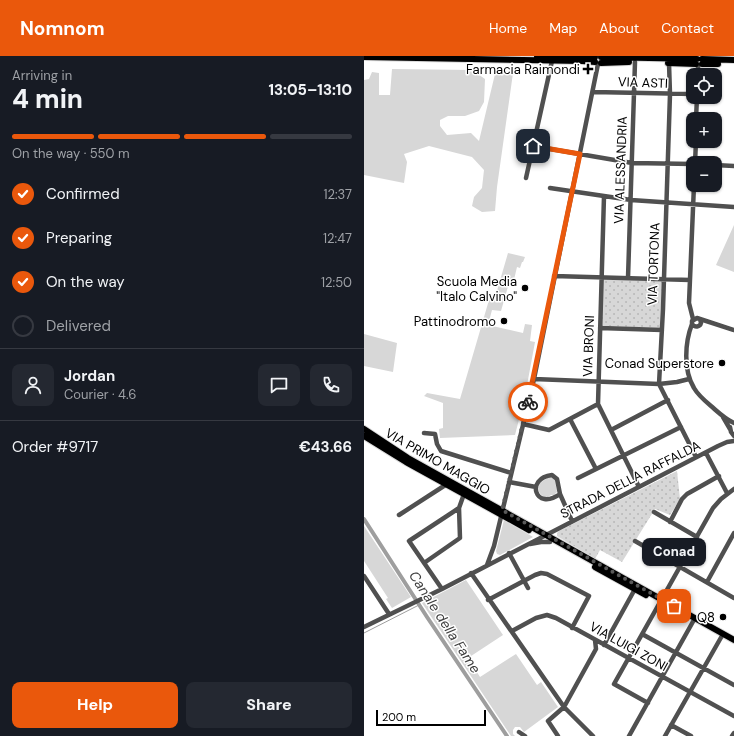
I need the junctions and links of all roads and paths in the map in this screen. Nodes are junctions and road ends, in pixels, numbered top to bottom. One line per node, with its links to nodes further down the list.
1 (537, 56): 3 (main road)
2 (364, 57): 5 (main road)
3 (598, 59): 5 (main road); 6 (main road); 7 (main road); 10 (street)
4 (734, 60): 6 (main road)
5 (552, 61): 14 (street)
6 (699, 61): 8 (main road); 9 (main road)
7 (635, 62): 8 (main road); 11 (street, VIA ALESSANDRIA)
8 (670, 63): 12 (street, VIA TORTONA)
9 (734, 64)
10 (592, 92): 11 (street, VIA ASTI); 15 (street)
11 (634, 93): 12 (street, VIA ASTI); 16 (street, VIA ALESSANDRIA)
12 (670, 94): 13 (street, VIA ASTI); 17 (street, VIA TORTONA)
13 (686, 94)
14 (533, 146): 15 (street); 21 (street)
15 (580, 154): 16 (street); 23 (street)
16 (632, 163): 17 (street); 26 (street, VIA ALESSANDRIA)
17 (667, 163): 18 (street); 27 (street, VIA TORTONA)
18 (686, 164)
19 (722, 165): 20 (street)
20 (734, 166)
21 (526, 178)
22 (550, 188): 23 (street)
23 (572, 191): 25 (street); 30 (street)
24 (694, 192): 28 (street)
25 (604, 196): 26 (street); 31 (street, VIA BRONI)
26 (630, 200): 27 (street); 32 (street, VIA ALESSANDRIA)
27 (666, 202): 28 (street); 33 (street, VIA TORTONA)
28 (694, 204): 29 (street); 34 (street)
29 (734, 207)
30 (554, 276): 31 (street); 39 (street)
31 (602, 278): 32 (street); 36 (street, VIA BRONI)
32 (628, 278): 33 (street)
33 (663, 279): 34 (street); 37 (street, VIA TORTONA)
34 (690, 280): 35 (street)
35 (697, 322): 38 (street); 40 (street)
36 (600, 328): 37 (street); 41 (street, VIA BRONI)
37 (662, 330): 42 (street, VIA TORTONA)
38 (734, 330)
39 (534, 379): 41 (street); 48 (street)
40 (690, 379): 42 (street); 45 (street)
41 (598, 382): 42 (street); 44 (street, VIA BRONI)
42 (659, 384): 43 (street)
43 (668, 400): 49 (street); 51 (street)
44 (598, 404): 46 (street); 51 (street, VIA BRONI)
45 (721, 414): 47 (street); 53 (street)
46 (570, 419): 48 (street); 60 (street)
47 (734, 423): 53 (street)
48 (523, 424): 61 (street)
49 (681, 427): 58 (street); 59 (street)
50 (364, 429): 74 (main road, VIA PRIMO MAGGIO)
51 (611, 430): 58 (street, VIA BRONI)
52 (424, 433): 61 (street)
53 (732, 433): 56 (street)
54 (364, 436): 65 (main road, VIA PRIMO MAGGIO)
55 (734, 441): 56 (street, STRADA DELLA RAFFALDA)
56 (727, 442): 57 (street, STRADA DELLA RAFFALDA)
57 (706, 452): 59 (street, STRADA DELLA RAFFALDA); 62 (street)
58 (624, 456): 60 (street); 67 (street, VIA BRONI)
59 (696, 457): 67 (street, STRADA DELLA RAFFALDA)
60 (596, 469): 63 (street)
61 (511, 473): 64 (street)
62 (719, 476): 69 (street); 77 (street)
63 (578, 478)
64 (509, 482): 66 (street); 74 (street)
65 (447, 484): 70 (main road, VIA PRIMO MAGGIO); 75 (street, VIA PRIMO MAGGIO)
66 (536, 487): 71 (street); 71 (street)
67 (639, 487): 76 (street, STRADA DELLA RAFFALDA)
68 (734, 489): 69 (street)
69 (728, 493): 81 (street)
70 (464, 494): 72 (street); 74 (main road, VIA PRIMO MAGGIO)
71 (560, 494): 76 (street)
72 (459, 508): 88 (street); 88 (street)
73 (654, 512): 77 (street)
74 (502, 513): 80 (main road); 84 (street)
75 (399, 515)
76 (572, 521): 78 (street, STRADA DELLA RAFFALDA)
77 (670, 522): 81 (street)
78 (556, 529): 80 (street, STRADA DELLA RAFFALDA); 83 (street)
79 (734, 533): 94 (street)
80 (543, 536): 83 (main road); 85 (street, STRADA DELLA RAFFALDA)
81 (697, 537): 90 (street)
82 (635, 541): 90 (street)
83 (553, 542): 85 (street); 97 (main road); 100 (main road)
84 (494, 546): 87 (street); 89 (street)
85 (523, 546): 86 (street, STRADA DELLA RAFFALDA)
86 (509, 554): 87 (street, STRADA DELLA RAFFALDA); 93 (street)
87 (499, 558): 89 (street, STRADA DELLA RAFFALDA)
88 (424, 563): 96 (street)
89 (487, 565): 91 (street, STRADA DELLA RAFFALDA)
90 (680, 567): 94 (street); 100 (street)
91 (471, 573): 96 (street, STRADA DELLA RAFFALDA); 99 (street)
92 (364, 576): 101 (street)
93 (523, 581): 95 (street); 99 (street); 104 (street)
94 (707, 582): 98 (street)
95 (528, 588)
96 (442, 589): 101 (street, STRADA DELLA RAFFALDA)
97 (635, 589): 100 (main road); 111 (street)
98 (734, 598)
99 (488, 600): 105 (street)
100 (660, 601): 102 (main road); 106 (street)
101 (389, 614): 103 (street, STRADA DELLA RAFFALDA)
102 (694, 620): 107 (main road); 112 (street)
103 (364, 627)
104 (572, 628): 105 (street, VIA LUIGI ZONI); 108 (street, VIA LUIGI ZONI)
105 (512, 631): 119 (street)
106 (642, 634): 112 (street); 113 (street)
107 (722, 635): 109 (main road); 110 (main road); 114 (street)
108 (595, 640): 111 (street, VIA LUIGI ZONI); 119 (street)
109 (734, 640)
110 (734, 644)
111 (604, 645): 113 (street, VIA LUIGI ZONI)
112 (676, 653): 114 (street); 115 (street)
113 (628, 659): 115 (street, VIA LUIGI ZONI); 118 (street)
114 (703, 668): 116 (street); 117 (street)
115 (663, 677): 117 (street, VIA LUIGI ZONI); 118 (street)
116 (734, 685)
117 (690, 692): 120 (street, VIA LUIGI ZONI); 121 (street)
118 (648, 703): 127 (street)
119 (564, 707): 125 (street); 126 (street)
120 (734, 716)
121 (672, 726): 128 (street); 129 (street)
122 (519, 732): 124 (street)
123 (734, 733): 130 (street)
124 (525, 736)
125 (558, 736)
126 (593, 736)
127 (629, 736)
128 (665, 736)
129 (691, 736)
130 (732, 736)

